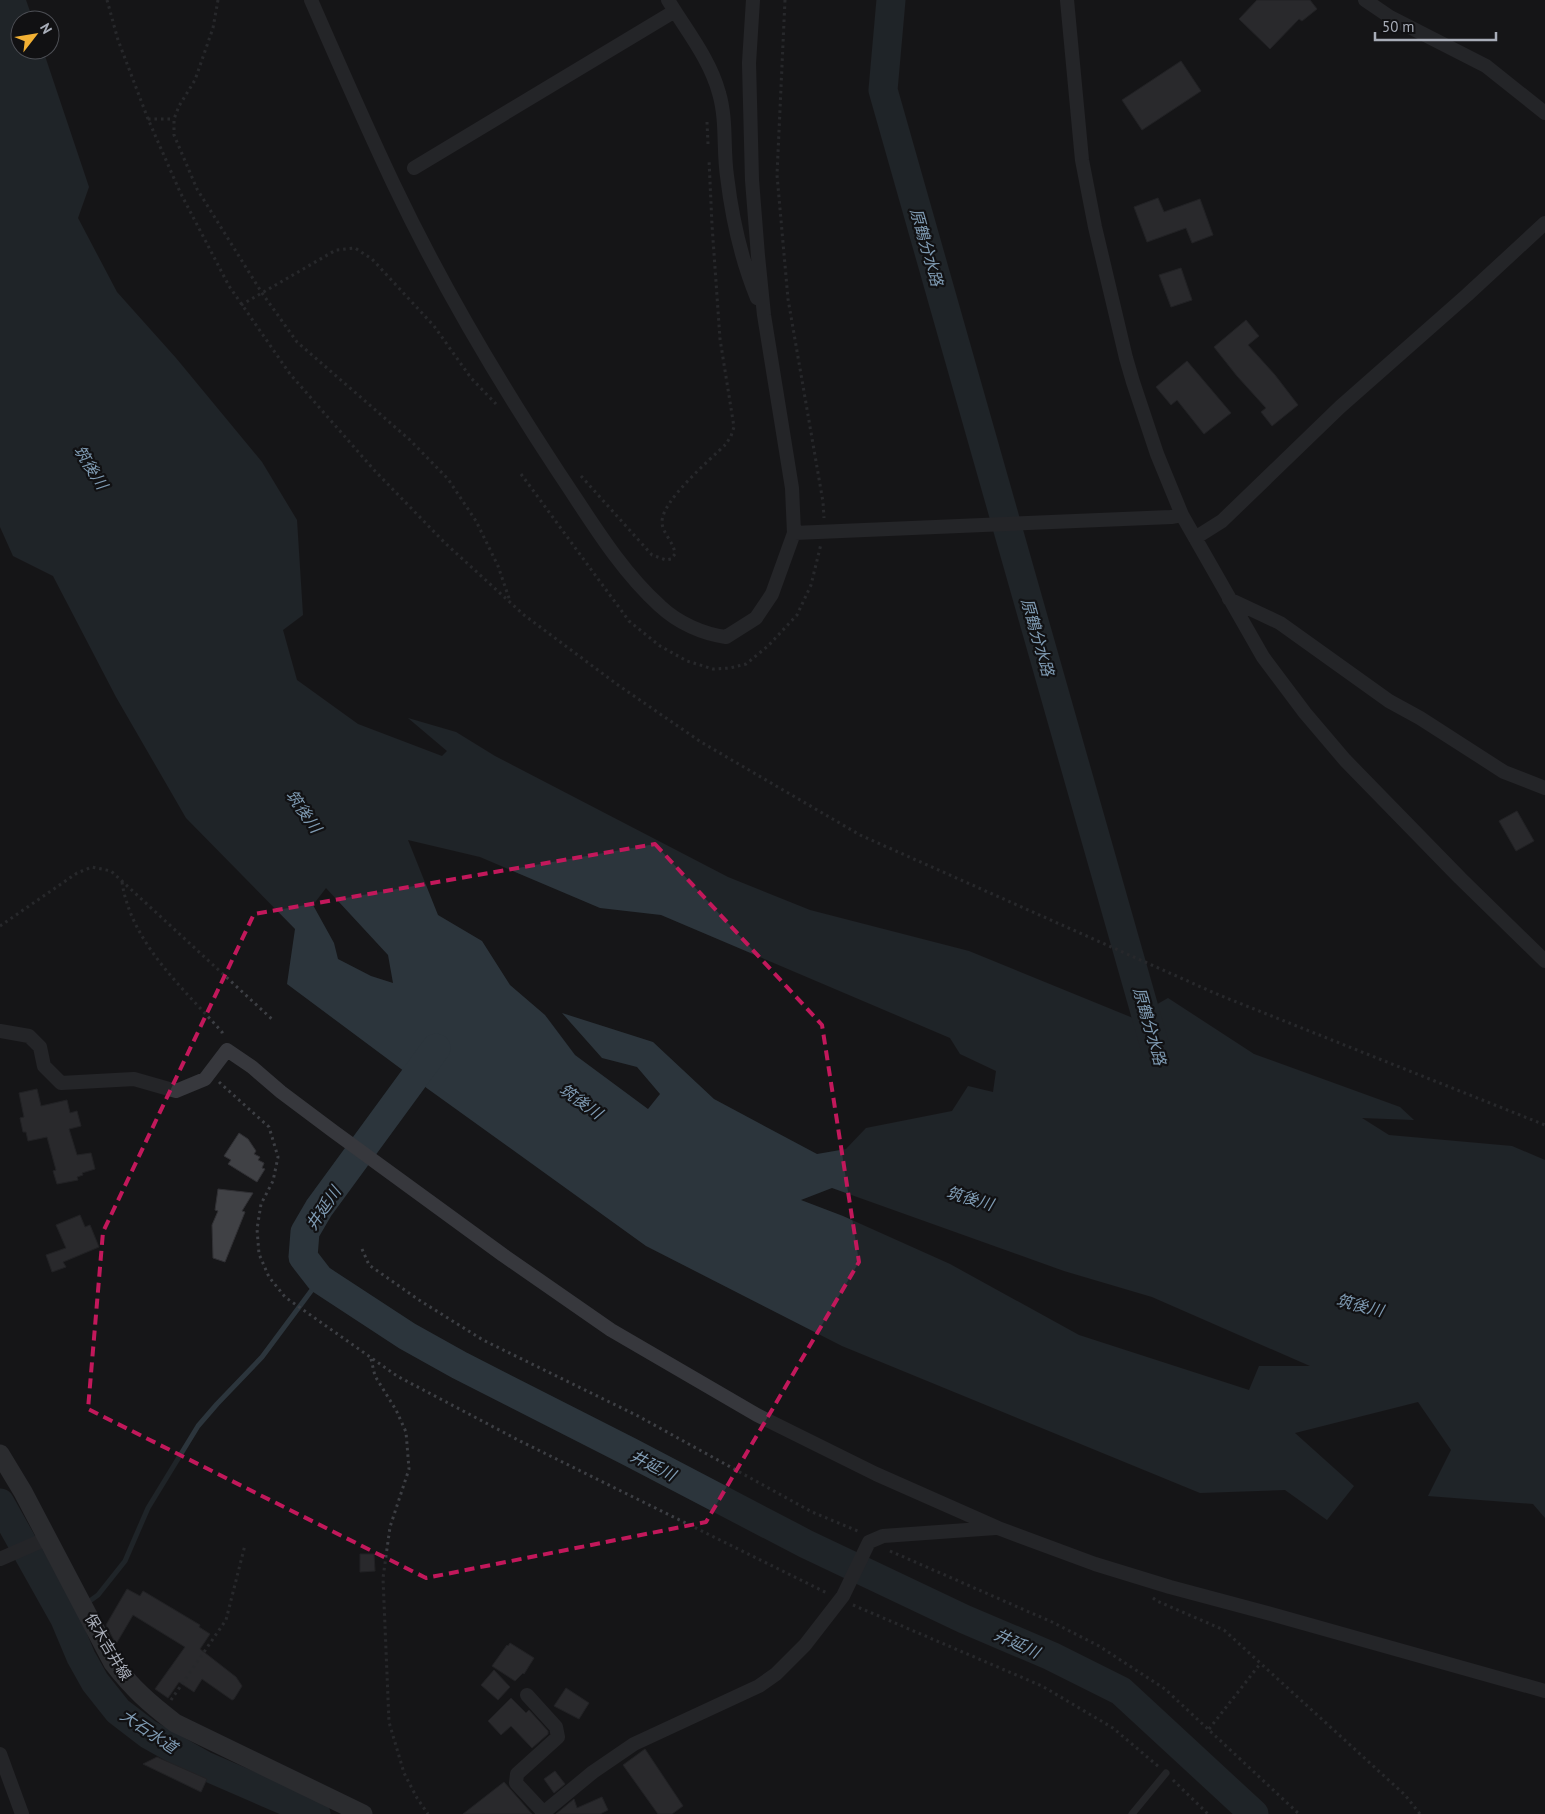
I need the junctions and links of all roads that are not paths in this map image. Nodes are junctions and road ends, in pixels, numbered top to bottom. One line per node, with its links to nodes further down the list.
1 (311, 0): 11 (street)
2 (753, 0): 9 (street)
3 (1067, 0): 10 (street)
4 (1365, 0): 6 (street)
5 (672, 5): 7 (street); 9 (street)
6 (1545, 113)
7 (414, 168)
8 (1545, 223): 12 (street)
9 (764, 315): 11 (street)
10 (1176, 516): 11 (street); 12 (street)
11 (800, 533)
12 (1194, 538): 13 (street)
13 (1229, 599): 14 (street); 15 (street)
14 (1545, 788)
15 (1545, 961)
16 (0, 1031): 18 (street)
17 (0, 1454): 19 (main road, 保木吉井線)
18 (998, 1528): 21 (street); 25 (street)
19 (44, 1540): 20 (street); 27 (main road, 保木吉井線)
20 (3, 1558)
21 (1545, 1691)
22 (527, 1696): 25 (street)
23 (0, 1754): 26 (street)
24 (1166, 1773): 28 (lane)
25 (543, 1813)
26 (22, 1814)
27 (363, 1814)
28 (1132, 1814)

